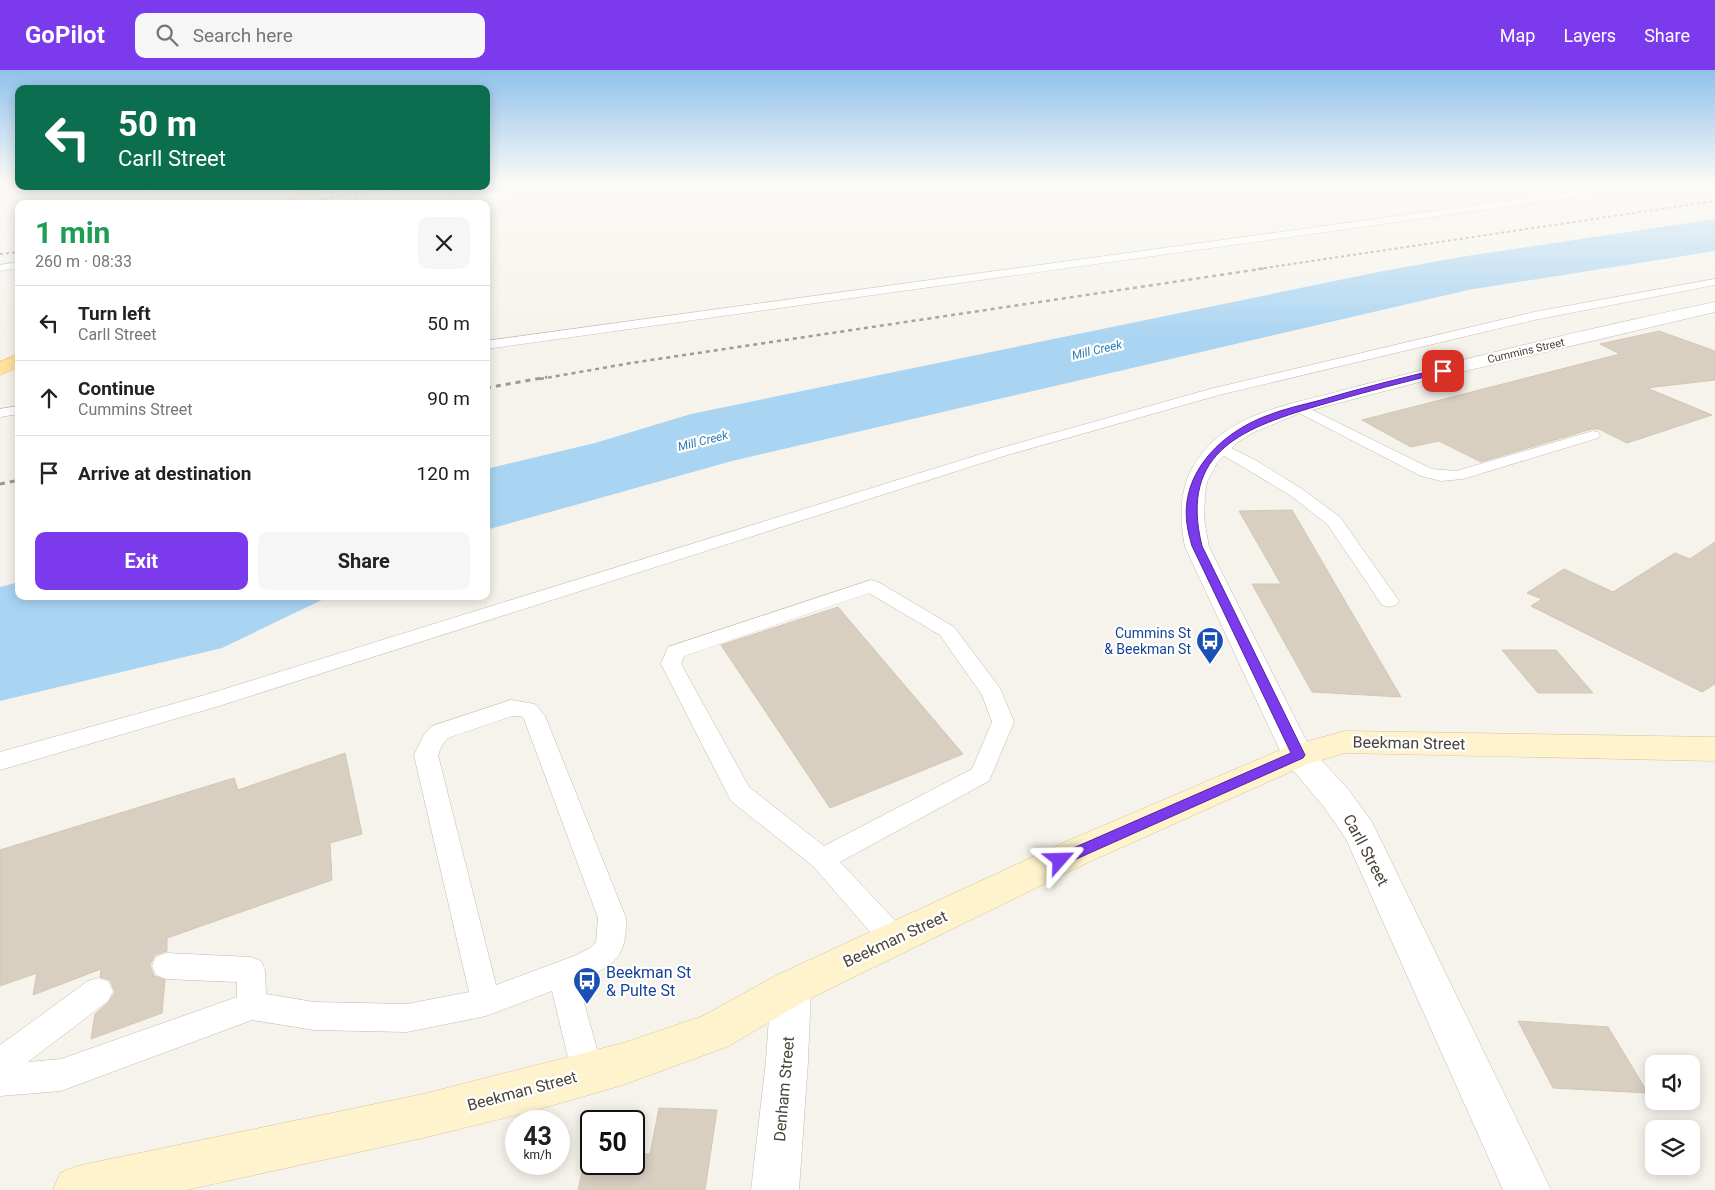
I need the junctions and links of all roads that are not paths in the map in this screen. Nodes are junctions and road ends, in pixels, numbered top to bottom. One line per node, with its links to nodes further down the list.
1 (1286, 234): 6 (lane)
2 (15, 266): 3 (lane)
3 (0, 268)
4 (1715, 282): 18 (lane)
5 (1712, 310): 9 (street, Cummins Street)
6 (490, 344)
7 (15, 361): 8 (main road)
8 (0, 370)
9 (1300, 408): 12 (lane); 13 (street, Cummins Street)
10 (15, 411): 11 (lane)
11 (0, 413)
12 (1593, 435)
13 (1219, 447): 14 (street, Cummins Street); 15 (lane)
14 (1194, 490): 17 (street, Carll Street)
15 (1389, 601)
16 (1715, 748): 17 (main road, Beekman Street)
17 (1298, 755): 20 (main road, Beekman Street); 32 (street, Carll Street)
18 (0, 762)
19 (822, 859): 19 (lane); 20 (lane)
20 (894, 939): 23 (main road, Beekman Street)
21 (166, 966): 26 (lane)
22 (562, 974): 25 (lane); 25 (lane); 28 (lane)
23 (791, 988): 28 (main road, Beekman Street); 31 (street, Denham Street)
24 (98, 991): 27 (lane)
25 (486, 1002): 26 (lane)
26 (252, 1006): 29 (lane)
27 (0, 1064)
28 (588, 1074): 30 (main road, Beekman Street)
29 (0, 1080)
30 (77, 1190)
31 (775, 1190)
32 (1528, 1190)

